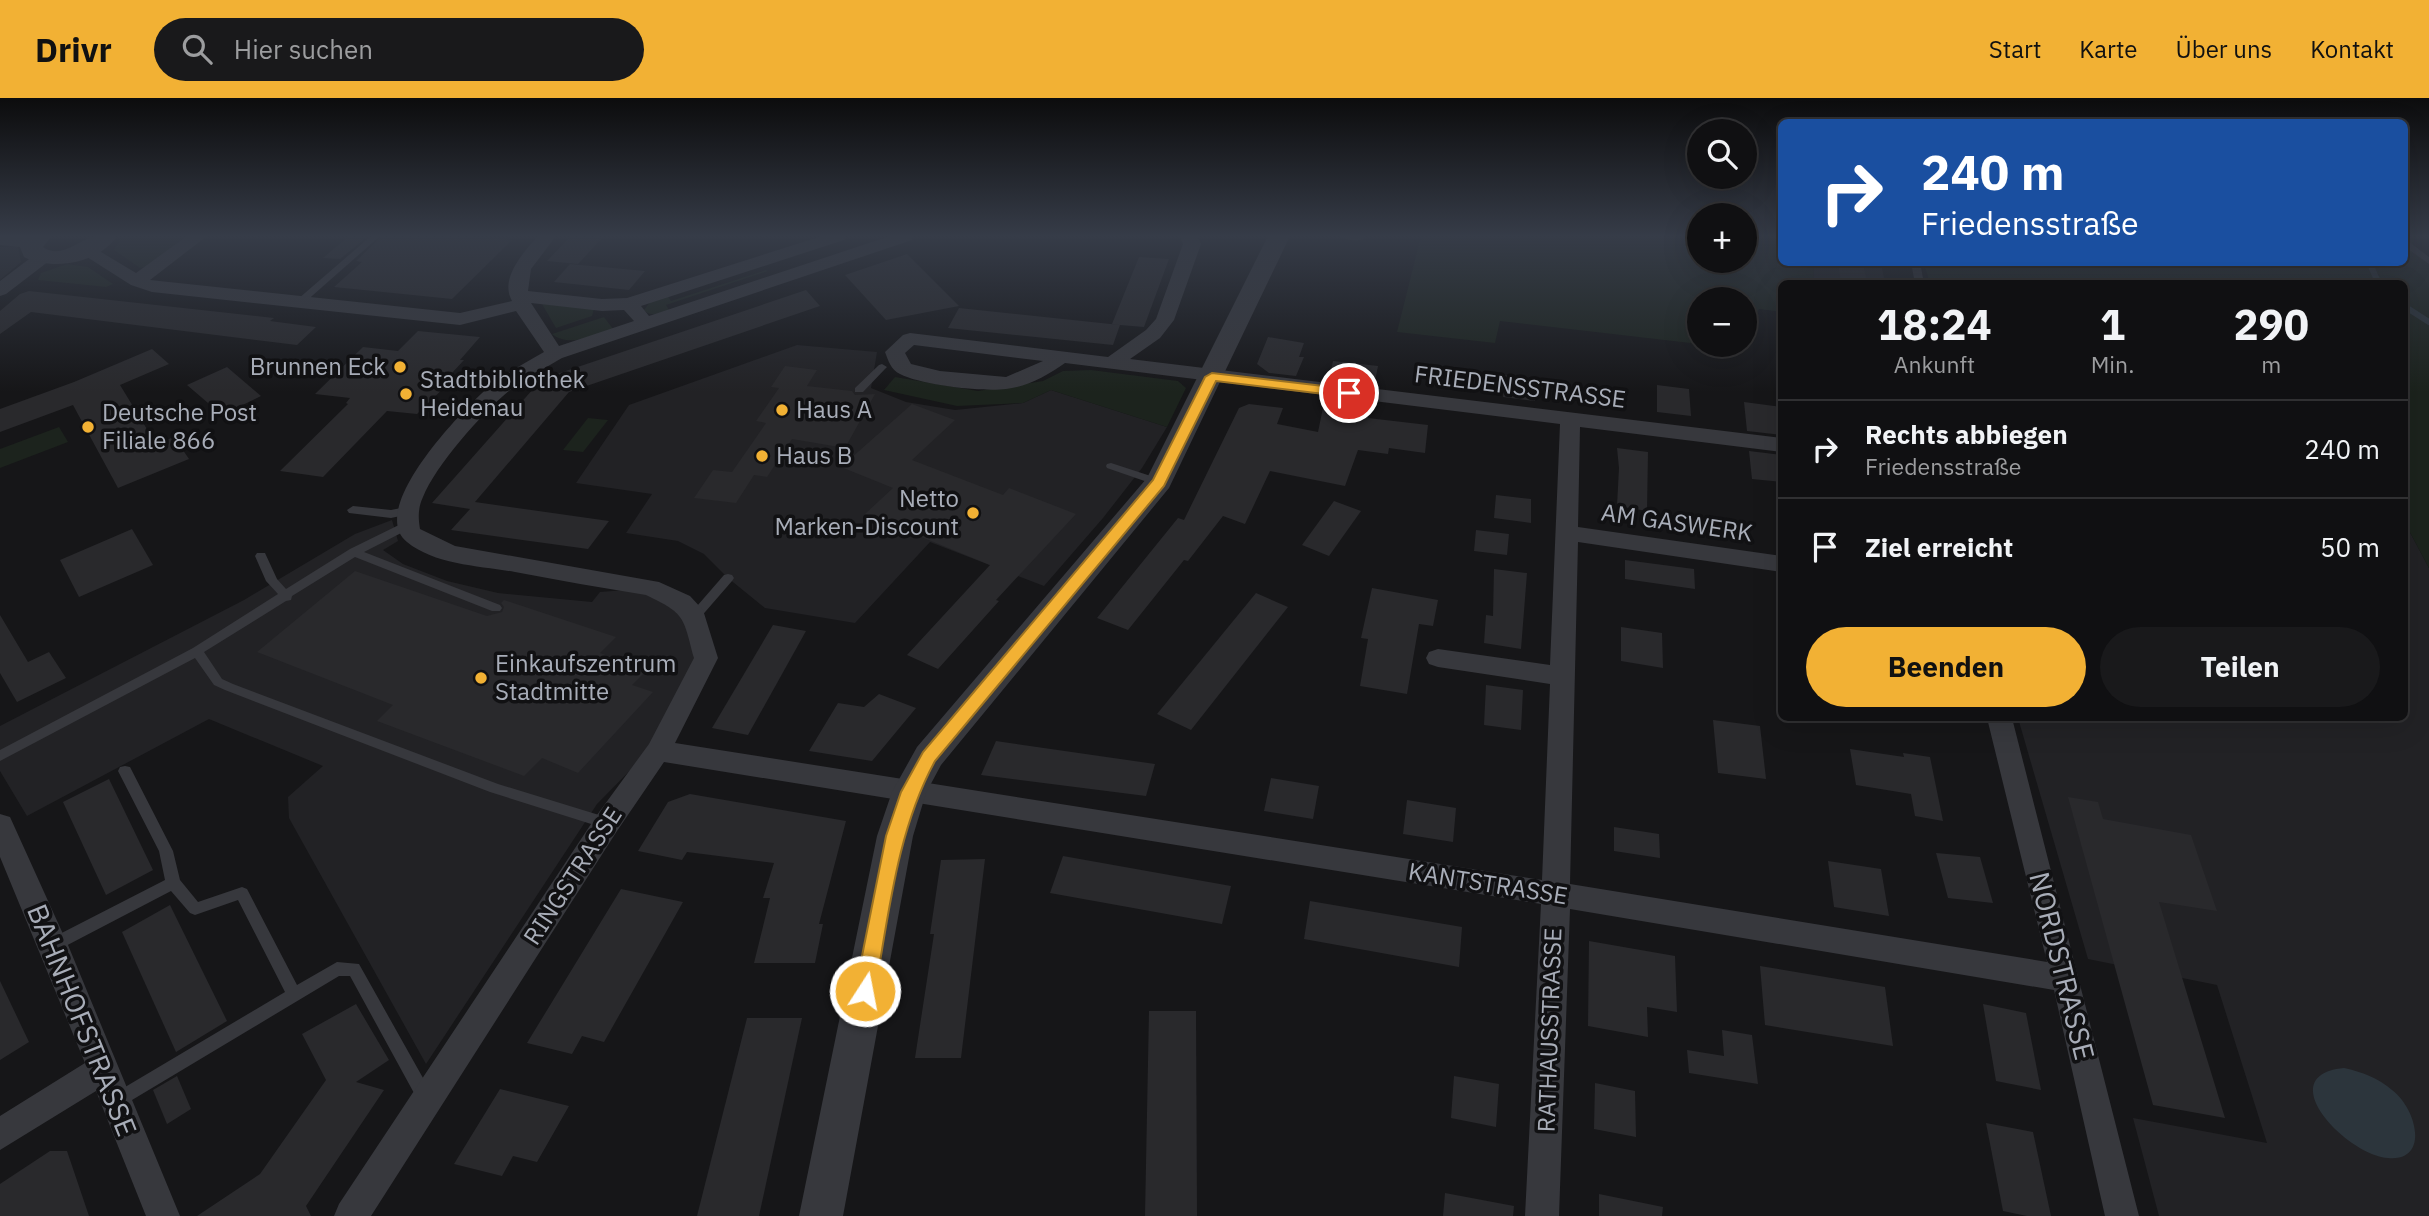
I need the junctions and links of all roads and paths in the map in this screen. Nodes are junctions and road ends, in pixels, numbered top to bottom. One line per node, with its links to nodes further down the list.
1 (164, 288): 9 (street)
2 (316, 288): 9 (lane)
3 (517, 288): 8 (street)
4 (678, 288): 10 (street)
5 (749, 288): 11 (street)
6 (1176, 288): 14 (street)
7 (1254, 288): 16 (street)
8 (520, 300): 9 (street); 10 (street); 12 (street)
9 (301, 301)
10 (629, 304): 11 (street)
11 (645, 323): 12 (street)
12 (555, 354): 23 (street)
13 (1061, 357): 13 (street, FRIEDENSSTRASSE); 14 (street, FRIEDENSSTRASSE)
14 (1112, 363): 16 (street, FRIEDENSSTRASSE)
15 (882, 367): 17 (lane)
16 (1212, 377): 18 (street, FRIEDENSSTRASSE); 21 (street)
17 (859, 390)
18 (1570, 420): 19 (street, FRIEDENSSTRASSE); 24 (street, RATHAUSSTRASSE)
19 (1778, 445)
20 (1111, 466): 21 (lane)
21 (1159, 482): 39 (street)
22 (353, 510): 23 (lane)
23 (407, 518): 25 (lane); 31 (street)
24 (1565, 533): 27 (street, AM GASWERK); 34 (street, RATHAUSSTRASSE)
25 (354, 552): 29 (lane); 30 (lane)
26 (261, 556): 29 (lane)
27 (1778, 563)
28 (728, 578): 31 (lane)
29 (287, 597): 32 (lane)
30 (496, 608)
31 (695, 616): 36 (street, RINGSTRASSE)
32 (197, 651): 37 (lane); 40 (lane)
33 (1438, 658): 34 (street)
34 (1560, 676): 43 (street, RATHAUSSTRASSE)
35 (2001, 721): 45 (street, NORDSTRASSE)
36 (658, 751): 39 (street); 40 (street, RINGSTRASSE)
37 (0, 756)
38 (125, 771): 42 (lane)
39 (909, 792): 43 (street, KANTSTRASSE); 53 (street)
40 (607, 823): 48 (street, RINGSTRASSE)
41 (0, 825): 44 (street, BAHNHOFSTRASSE)
42 (173, 883): 44 (lane); 46 (lane)
43 (1556, 894): 45 (street, KANTSTRASSE); 54 (street, RATHAUSSTRASSE)
44 (53, 945): 47 (street, BAHNHOFSTRASSE)
45 (2066, 979): 55 (street, NORDSTRASSE)
46 (294, 994): 48 (lane); 49 (lane)
47 (102, 1070): 49 (street, BAHNHOFSTRASSE); 50 (street)
48 (426, 1100): 52 (street, RINGSTRASSE)
49 (115, 1101): 51 (street, BAHNHOFSTRASSE)
50 (0, 1134)
51 (163, 1216)
52 (351, 1216)
53 (821, 1216)
54 (1542, 1216)
55 (2122, 1216)

